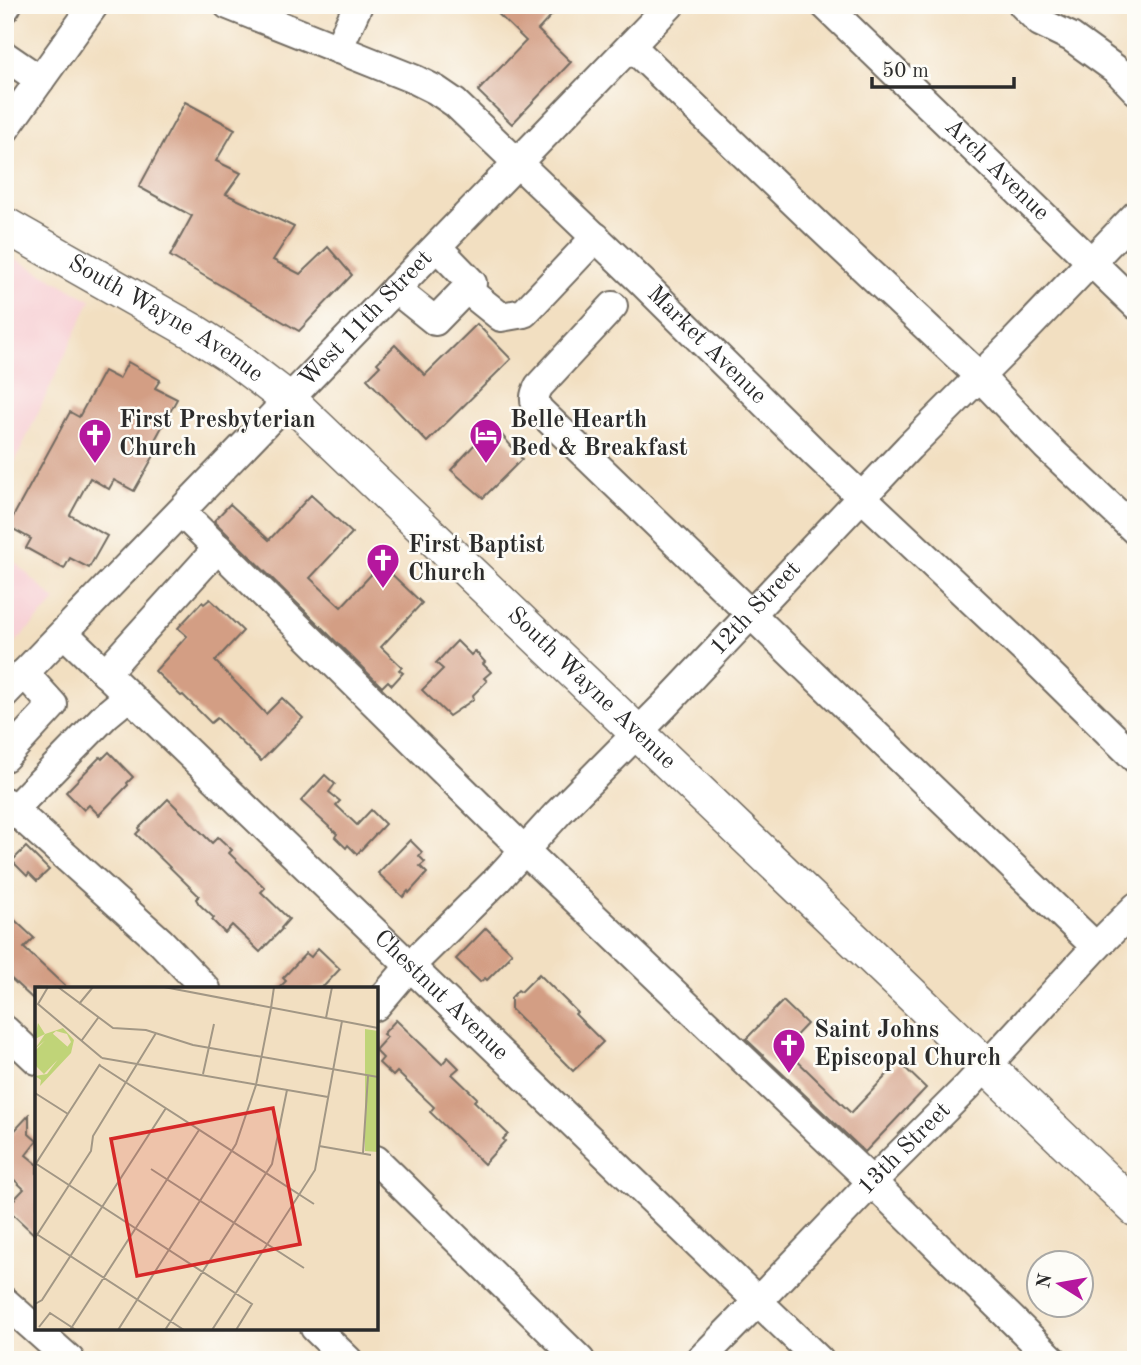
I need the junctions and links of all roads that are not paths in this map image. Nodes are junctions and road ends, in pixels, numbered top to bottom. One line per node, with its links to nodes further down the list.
1 (94, 5): 10 (street)
2 (228, 5): 8 (street, Market Avenue)
3 (358, 5): 8 (street)
4 (670, 5): 7 (street, West 11th Street)
5 (825, 5): 18 (street, Arch Avenue)
6 (1023, 5): 11 (street)
7 (631, 46): 13 (street, West 11th Street); 23 (street)
8 (338, 49): 13 (street, Market Avenue)
9 (5, 56): 10 (street)
10 (40, 80): 12 (street)
11 (1136, 90)
12 (5, 129)
13 (518, 163): 16 (street, Market Avenue); 17 (street, West 11th Street)
14 (1136, 215): 18 (street, 12th Street)
15 (5, 225): 24 (main road, South Wayne Avenue)
16 (596, 237): 20 (street); 25 (street, Market Avenue)
17 (437, 247): 19 (street, West 11th Street); 20 (street)
18 (1091, 262): 21 (street, Arch Avenue); 23 (street, 12th Street)
19 (395, 289): 20 (street); 24 (street, West 11th Street)
20 (466, 289)
21 (1136, 305)
22 (613, 306): 29 (street)
23 (979, 376): 25 (street, 12th Street); 27 (street)
24 (289, 400): 26 (street, West 11th Street); 34 (main road, South Wayne Avenue)
25 (862, 497): 29 (street, 12th Street); 36 (street, Market Avenue)
26 (181, 512): 28 (street); 30 (street, West 11th Street)
27 (1136, 531)
28 (218, 548): 31 (street); 38 (street)
29 (750, 614): 34 (street, 12th Street); 40 (street)
30 (64, 633): 31 (street, Chestnut Avenue); 32 (street, West 11th Street)
31 (105, 673): 33 (street, Chestnut Avenue)
32 (15, 683): 35 (street)
33 (129, 696): 37 (street); 41 (street, Chestnut Avenue)
34 (638, 733): 38 (street, 12th Street); 46 (main road, South Wayne Avenue)
35 (5, 757)
36 (1136, 759)
37 (10, 806): 42 (street)
38 (524, 850): 41 (street, 12th Street); 48 (street)
39 (1136, 906): 40 (street, 13th Street)
40 (1096, 947): 46 (street, 13th Street)
41 (410, 967): 43 (street, 12th Street); 50 (street, Chestnut Avenue)
42 (204, 987)
43 (378, 1004)
44 (5, 1030): 45 (street)
45 (35, 1058)
46 (987, 1066): 48 (street, 13th Street); 49 (main road, South Wayne Avenue)
47 (378, 1162): 57 (street)
48 (872, 1182): 50 (street, 13th Street); 60 (street)
49 (1136, 1209)
50 (758, 1301): 58 (street, 13th Street); 59 (street, Chestnut Avenue)
51 (5, 1302): 52 (street)
52 (35, 1329)
53 (36, 1330): 55 (street)
54 (317, 1330): 56 (street)
55 (70, 1360)
56 (348, 1360)
57 (580, 1360)
58 (699, 1360)
59 (819, 1360)
60 (1053, 1360)

